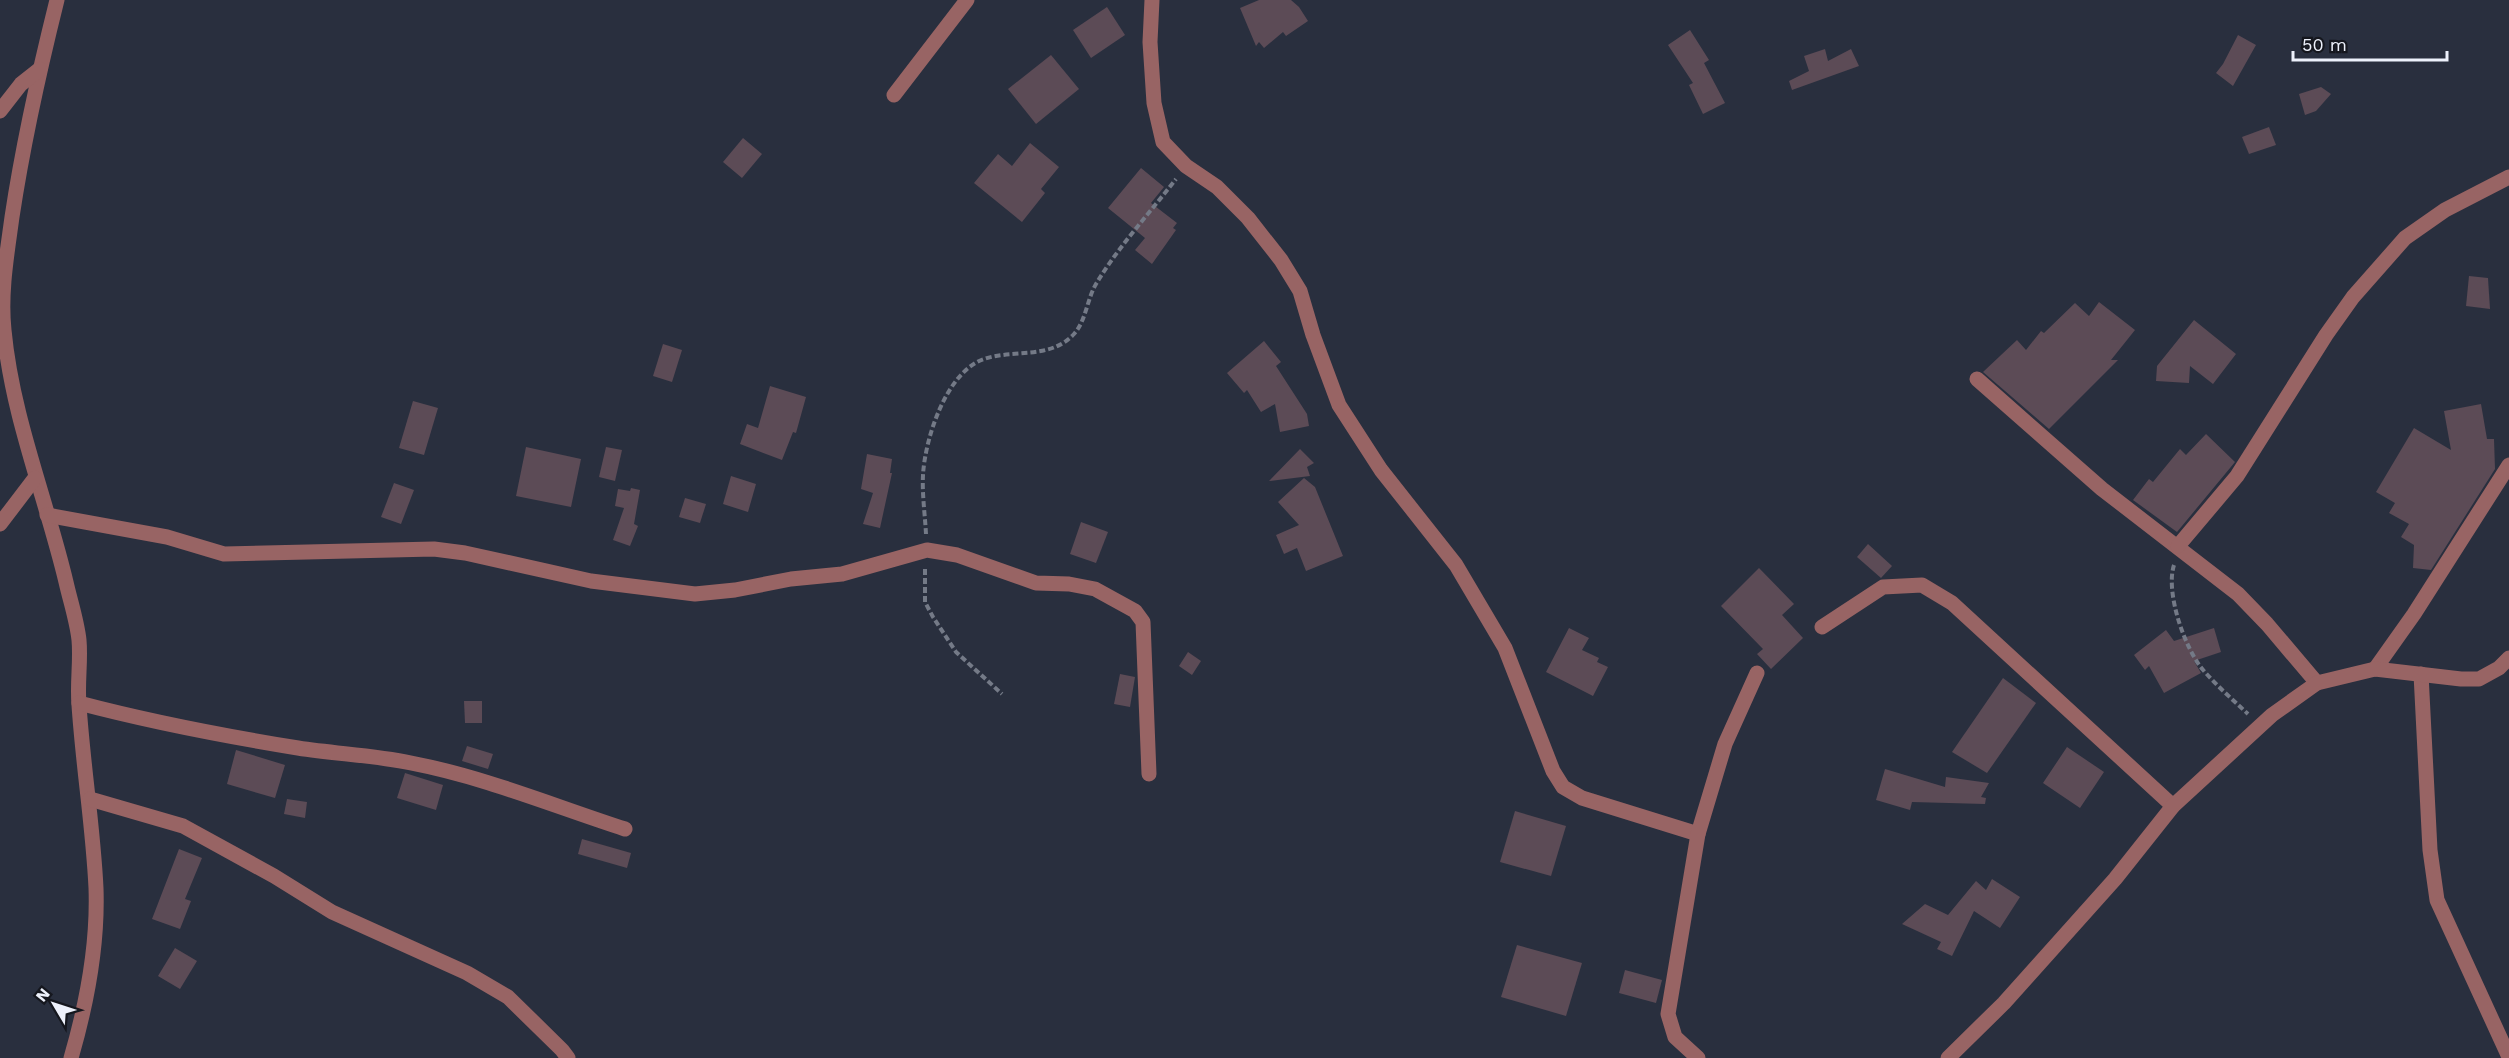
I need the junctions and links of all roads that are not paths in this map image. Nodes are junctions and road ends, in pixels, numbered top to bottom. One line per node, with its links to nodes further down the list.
1 (57, 0): 4 (street)
2 (967, 0): 5 (street)
3 (1152, 0): 26 (street)
4 (40, 69): 6 (street); 8 (street)
5 (894, 95)
6 (0, 111)
7 (2509, 177): 14 (street)
8 (3, 358): 11 (street)
9 (1977, 379): 14 (street)
10 (2509, 465): 17 (street)
11 (35, 478): 12 (street); 13 (street)
12 (47, 515): 21 (street); 22 (street)
13 (0, 524)
14 (2182, 549): 20 (street)
15 (1822, 627): 24 (street)
16 (2509, 658): 19 (street)
17 (2375, 669): 19 (street); 20 (street)
18 (1757, 673): 26 (street)
19 (2421, 674): 27 (street)
20 (2317, 683): 24 (street)
21 (79, 703): 23 (street); 25 (street)
22 (1149, 774)
23 (90, 799): 28 (street); 29 (street)
24 (2173, 806): 31 (street)
25 (625, 829)
26 (1698, 834): 30 (street)
27 (2509, 1057)
28 (71, 1058)
29 (568, 1058)
30 (1698, 1058)
31 (1948, 1058)

